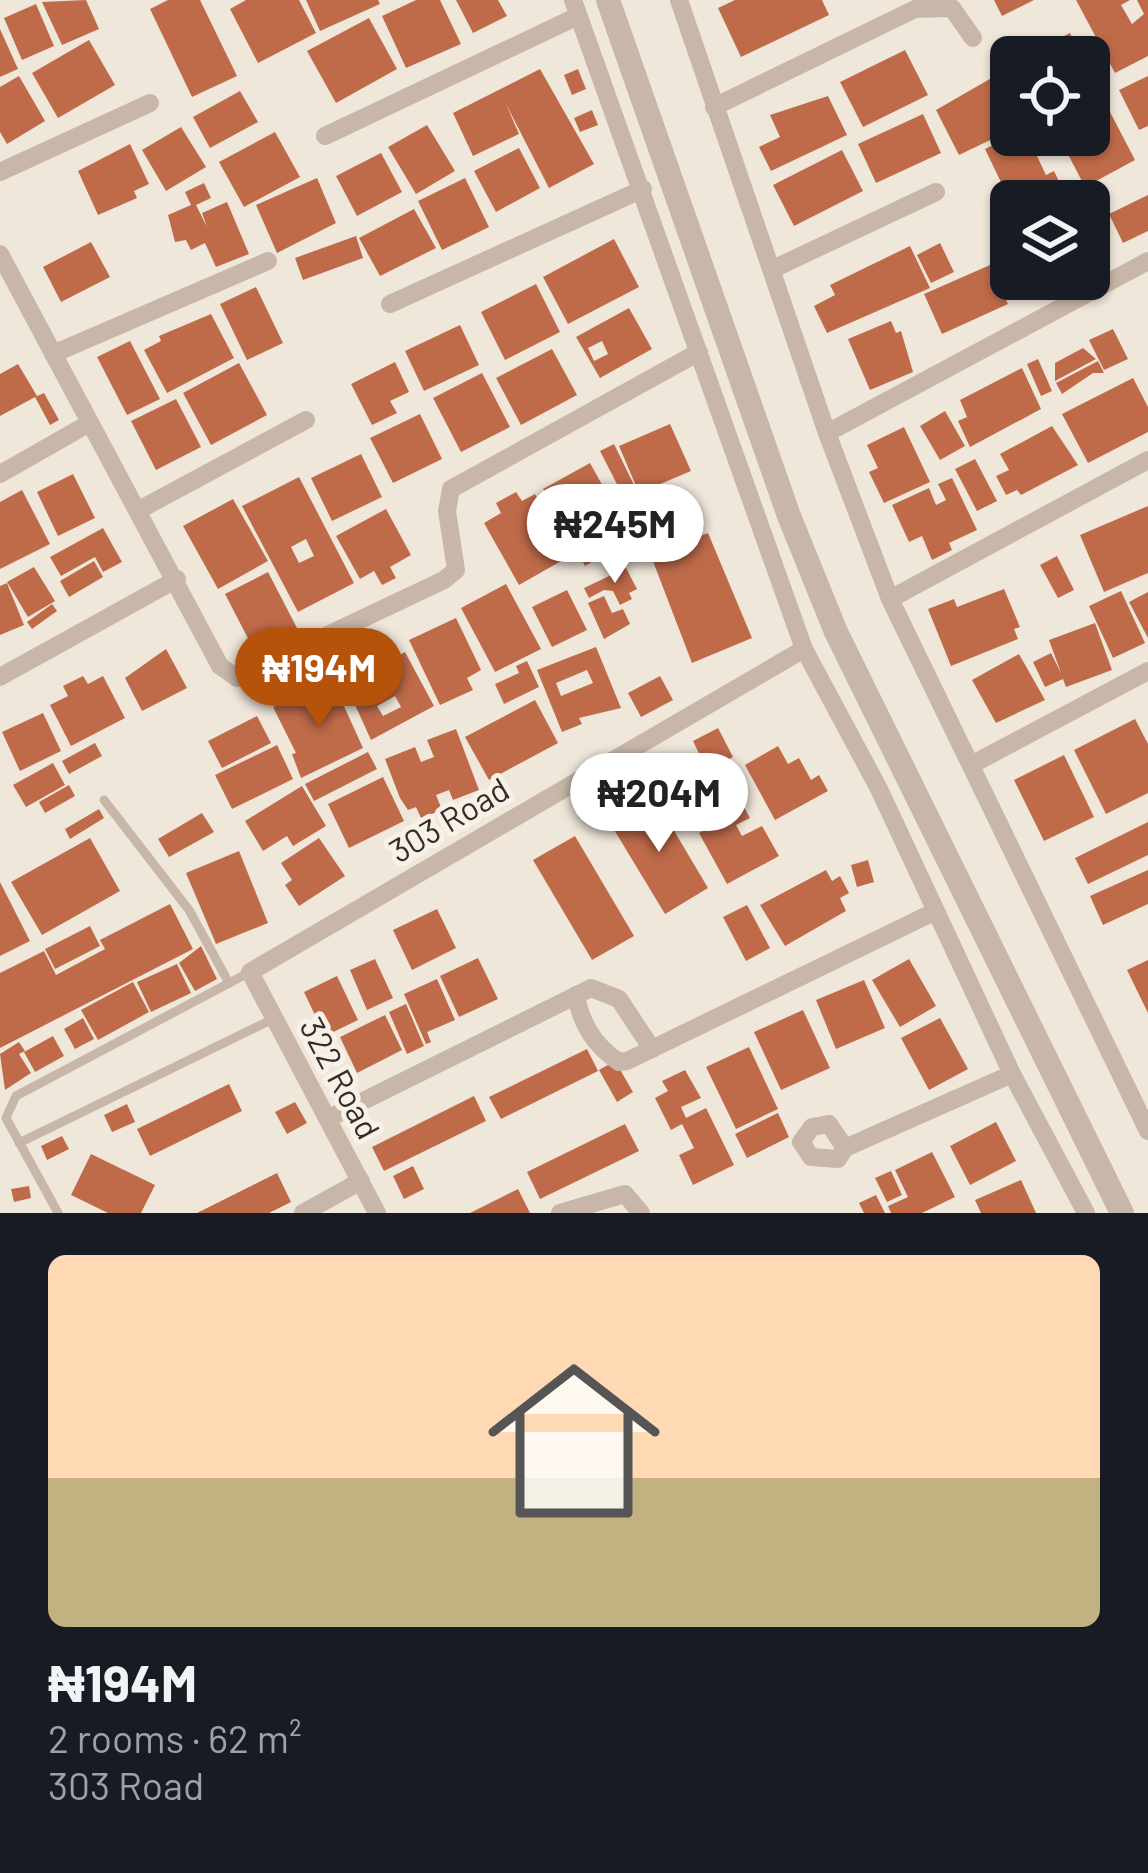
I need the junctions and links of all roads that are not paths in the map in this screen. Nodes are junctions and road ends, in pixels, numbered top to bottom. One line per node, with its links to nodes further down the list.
1 (608, 0): 50 (street)
2 (679, 0): 6 (street)
3 (576, 8): 7 (street); 9 (street)
4 (973, 38): 6 (street)
5 (150, 103): 8 (street)
6 (714, 107): 14 (street)
7 (325, 136)
8 (0, 172)
9 (643, 189): 15 (street); 16 (street)
10 (936, 192): 14 (street)
11 (0, 254): 17 (street)
12 (268, 261): 17 (street)
13 (1148, 261): 20 (street)
14 (773, 269): 20 (street)
15 (390, 304)
16 (699, 352): 24 (street); 26 (street)
17 (53, 354): 19 (street)
18 (306, 420): 23 (street)
19 (88, 424): 22 (street); 23 (street)
20 (827, 434): 25 (street)
21 (1148, 460): 25 (street)
22 (0, 474)
23 (139, 511): 24 (street)
24 (177, 579): 28 (street)
25 (890, 598): 29 (street)
26 (804, 649): 31 (street); 32 (street, 303 Road)
27 (1148, 671): 29 (street)
28 (0, 677)
29 (971, 765): 39 (street)
30 (104, 800): 33 (lane)
31 (934, 911): 36 (street); 37 (street)
32 (250, 972): 33 (lane); 35 (street, 322 Road)
33 (230, 983): 40 (lane)
34 (576, 995): 36 (street); 36 (street); 38 (street)
35 (274, 1018): 38 (street, 322 Road); 40 (lane)
36 (652, 1049)
37 (1012, 1074): 41 (street); 49 (street)
38 (329, 1118): 42 (street, 322 Road)
39 (1148, 1131)
40 (19, 1143): 44 (lane)
41 (845, 1148)
42 (361, 1181): 45 (street); 46 (street, 322 Road)
43 (591, 1206): 47 (street); 48 (street)
44 (58, 1213)
45 (303, 1213)
46 (377, 1213)
47 (560, 1213)
48 (640, 1213)
49 (1086, 1213)
50 (1122, 1213)

